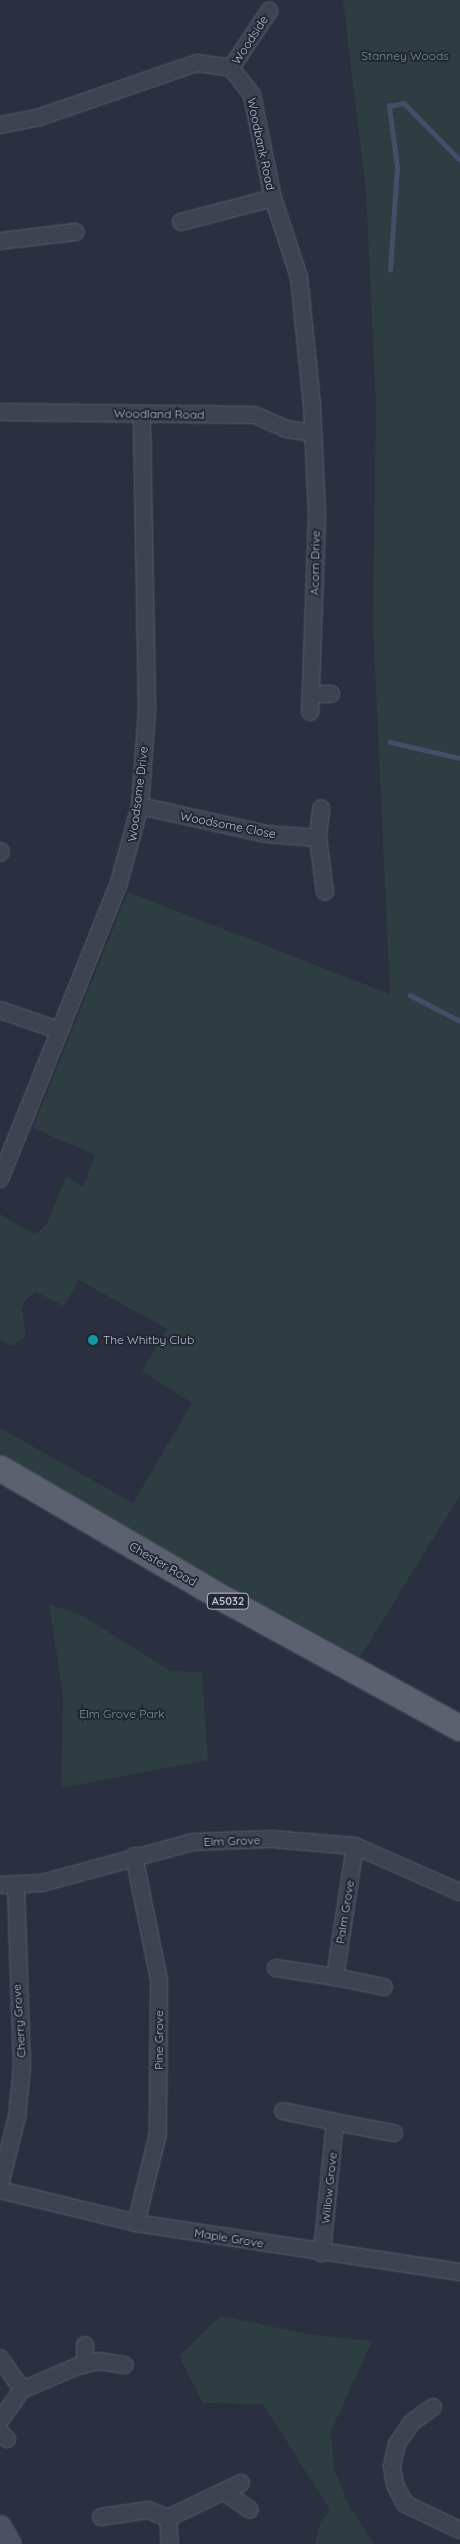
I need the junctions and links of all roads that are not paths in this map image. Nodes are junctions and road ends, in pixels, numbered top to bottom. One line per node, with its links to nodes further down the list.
1 (269, 11): 2 (street, Woodside)
2 (231, 68): 3 (street); 4 (street, Woodbank Road)
3 (0, 125)
4 (273, 198): 5 (street); 10 (street, Woodbank Road)
5 (181, 223)
6 (75, 232): 7 (street)
7 (0, 241)
8 (0, 412): 9 (street, Woodland Road)
9 (142, 415): 10 (street, Woodland Road); 14 (street, Woodsome Drive)
10 (314, 433): 11 (street, Acorn Drive)
11 (311, 694): 12 (street); 13 (street, Acorn Drive)
12 (331, 694)
13 (310, 712)
14 (140, 806): 16 (street, Woodsome Close); 19 (street, Woodsome Drive)
15 (321, 808): 16 (street)
16 (318, 838): 17 (street)
17 (325, 892)
18 (0, 1010): 19 (street)
19 (58, 1030): 20 (street, Woodsome Drive)
20 (0, 1179)
21 (0, 1468): 22 (main road, Chester Road / A5032)
22 (460, 1728)
23 (355, 1846): 24 (street, Elm Grove); 26 (street, Elm Grove); 28 (street, Palm Grove)
24 (134, 1856): 25 (street, Elm Grove); 35 (street, Pine Grove)
25 (8, 1884): 33 (street, Cherry Grove)
26 (460, 1892)
27 (276, 1968): 28 (street)
28 (335, 1978): 29 (street)
29 (384, 1987)
30 (283, 2111): 31 (street)
31 (336, 2122): 32 (street); 36 (street, Willow Grove)
32 (394, 2133)
33 (0, 2185)
34 (0, 2190): 35 (street, Maple Grove)
35 (136, 2223): 36 (street, Maple Grove)
36 (322, 2253): 37 (street, Maple Grove)
37 (460, 2272)
38 (85, 2345): 40 (street)
39 (0, 2358): 42 (street)
40 (85, 2364): 41 (street); 42 (street)
41 (125, 2365)
42 (22, 2390): 44 (street)
43 (433, 2407): 51 (street)
44 (0, 2421)
45 (241, 2483): 46 (street)
46 (226, 2493): 47 (street); 49 (street)
47 (250, 2510)
48 (101, 2517): 49 (street)
49 (168, 2518): 53 (street)
50 (0, 2527): 52 (street)
51 (460, 2530)
52 (10, 2544)
53 (170, 2544)

